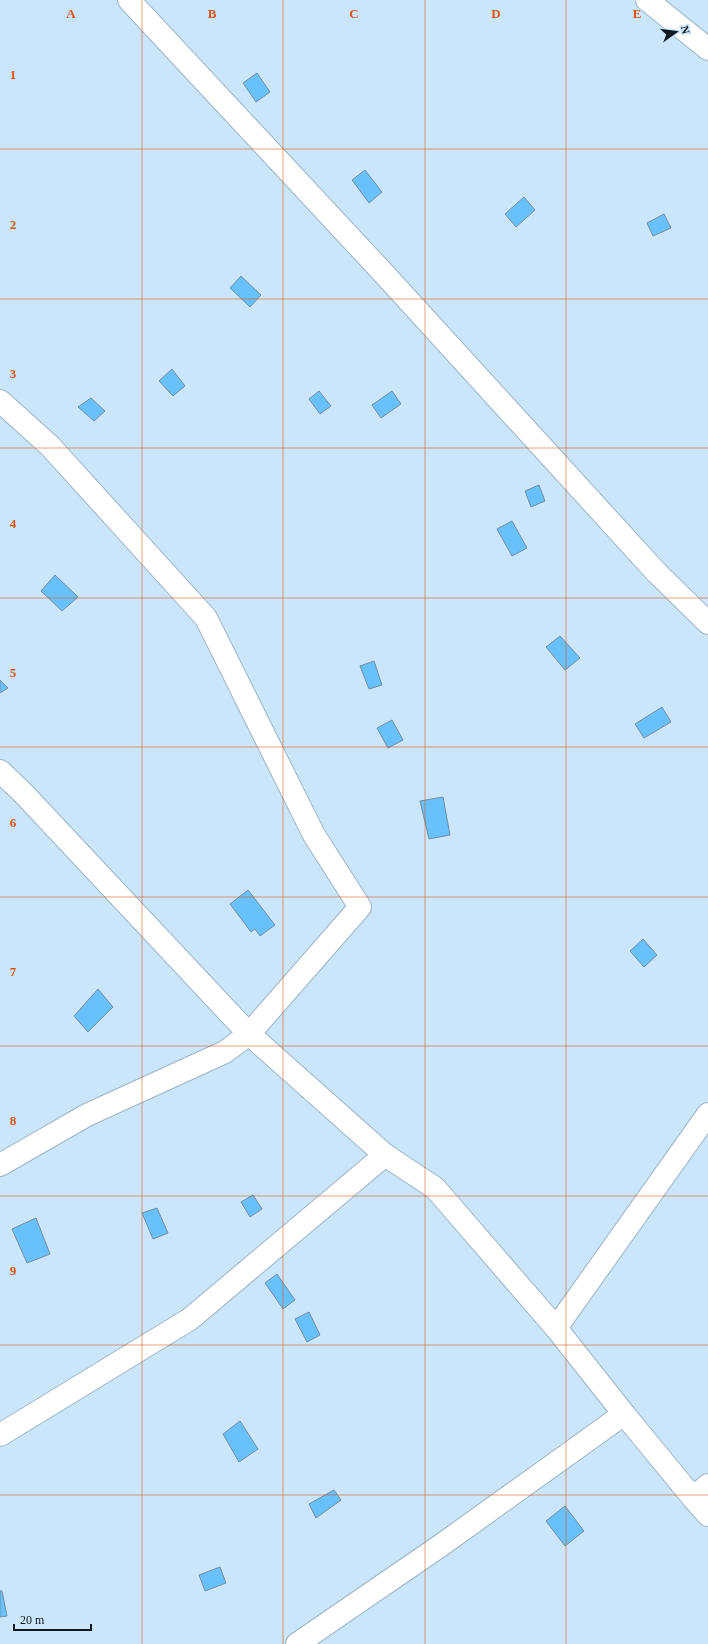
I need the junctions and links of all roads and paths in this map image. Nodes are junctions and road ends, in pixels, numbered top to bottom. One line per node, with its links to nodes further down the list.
1 (130, 0): 5 (street)
2 (647, 0): 3 (street)
3 (708, 48)
4 (0, 401): 7 (street)
5 (708, 622)
6 (0, 771): 7 (street)
7 (248, 1034): 9 (street); 10 (street)
8 (708, 1114): 11 (street)
9 (385, 1155): 11 (street); 13 (street)
10 (0, 1165)
11 (556, 1328): 12 (street)
12 (624, 1414): 14 (street); 16 (street)
13 (0, 1435)
14 (701, 1491): 15 (street)
15 (708, 1515)
16 (297, 1644)

